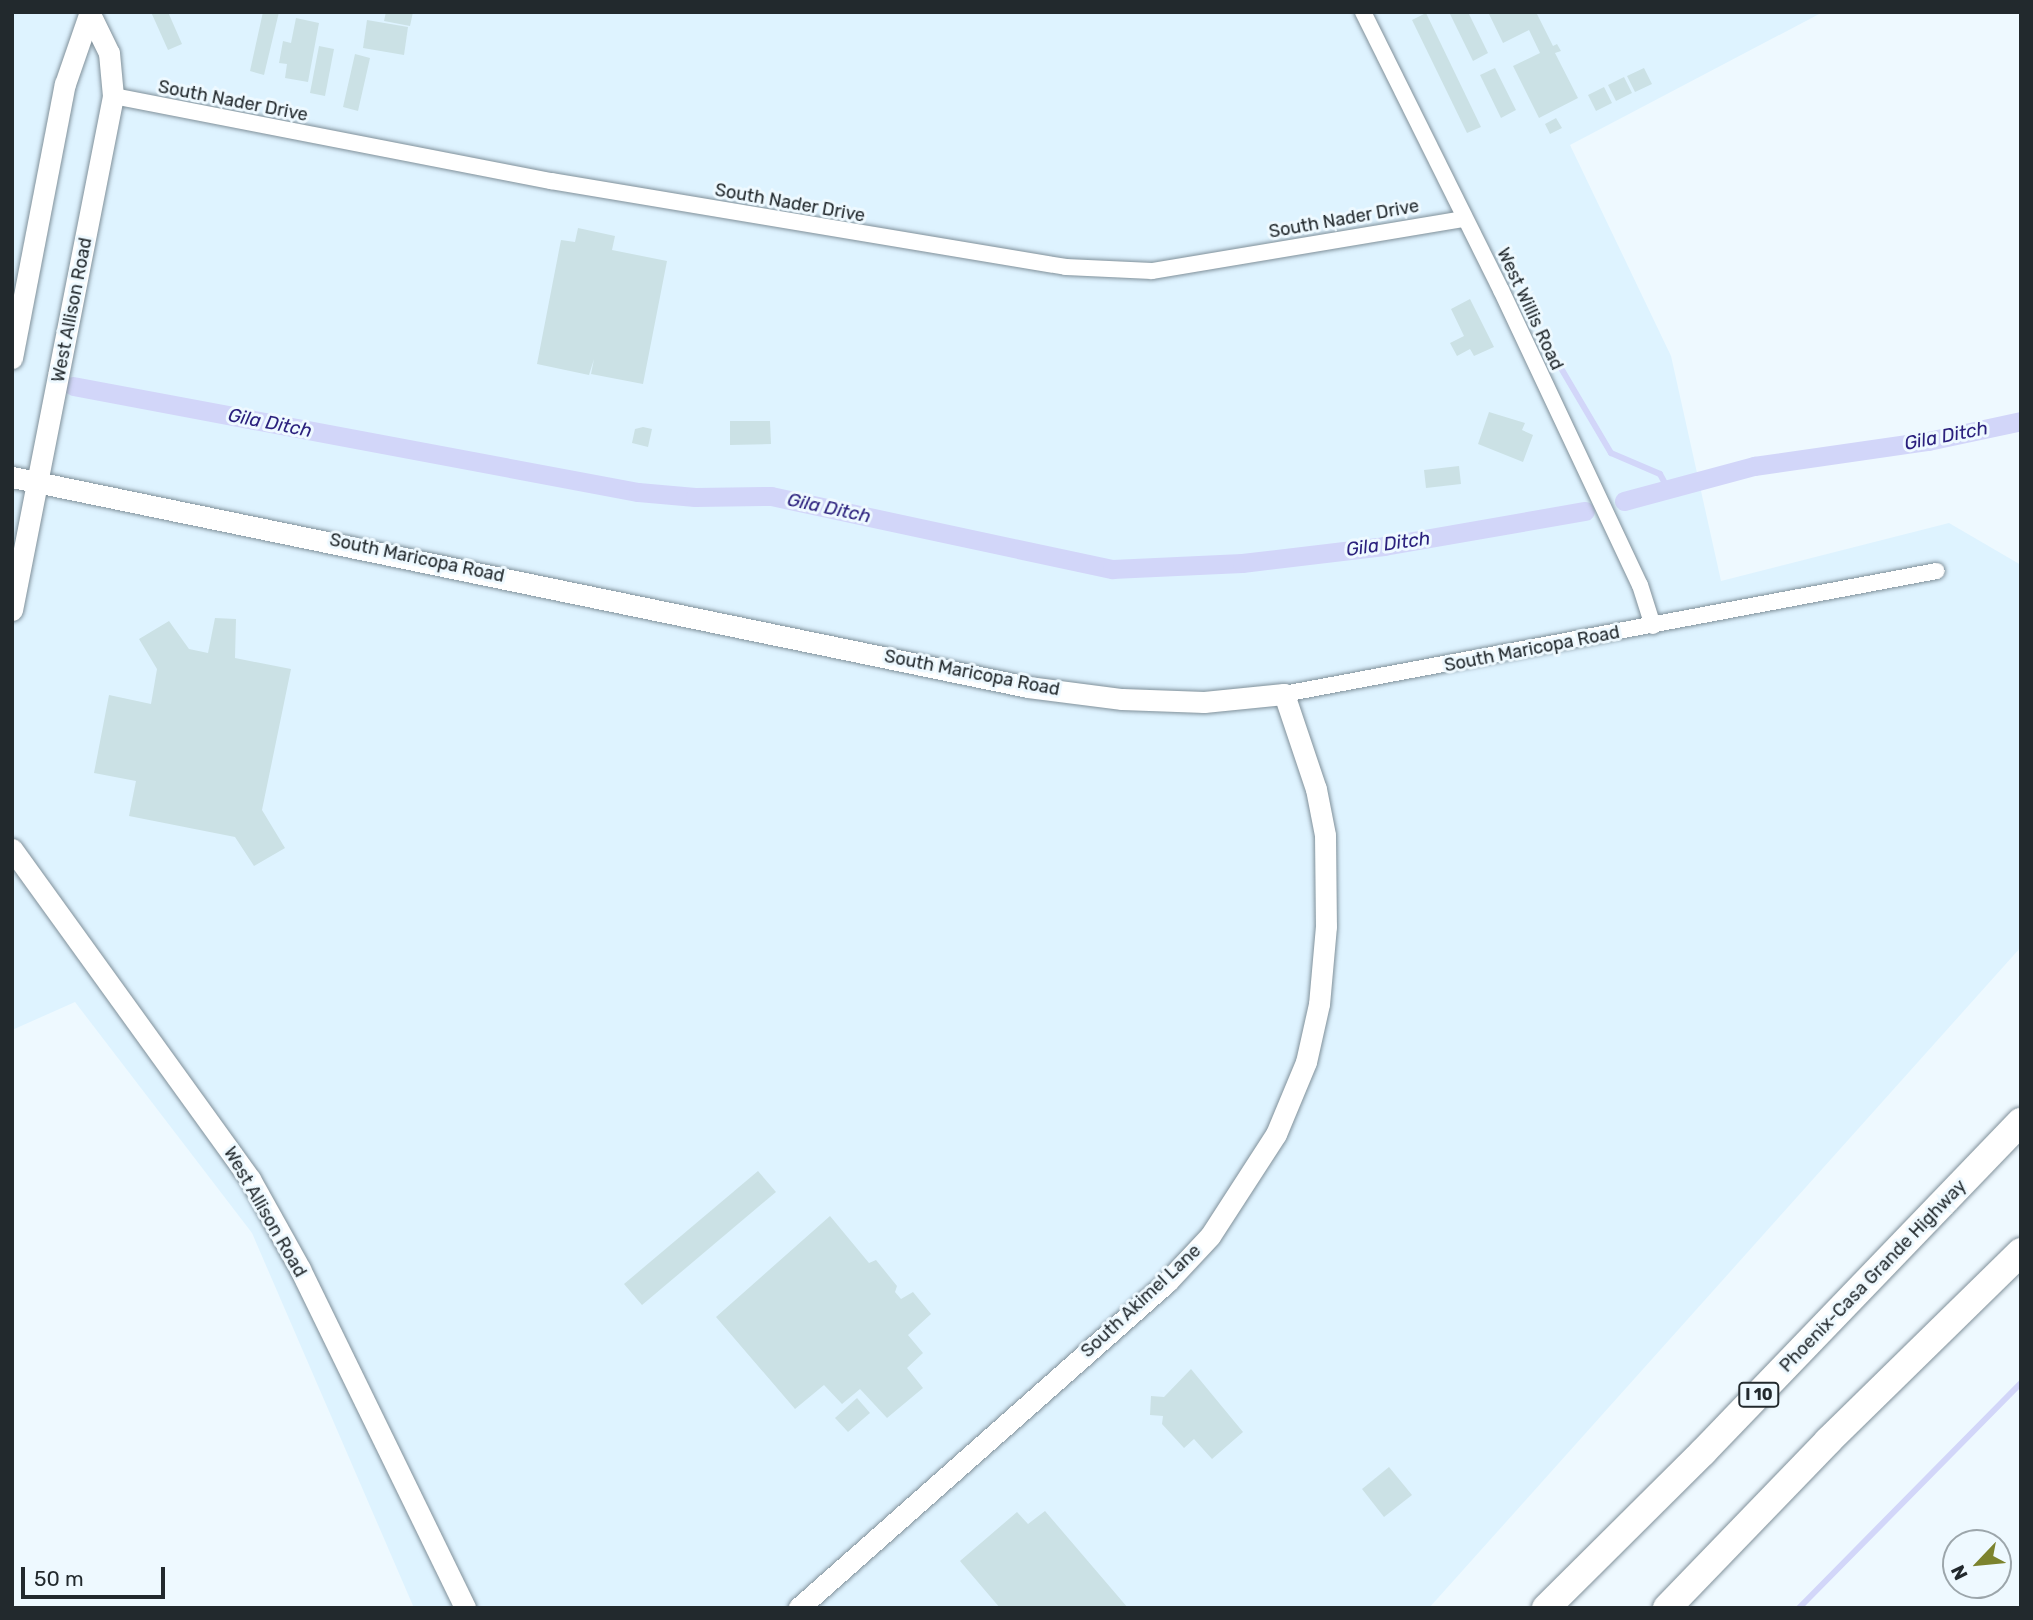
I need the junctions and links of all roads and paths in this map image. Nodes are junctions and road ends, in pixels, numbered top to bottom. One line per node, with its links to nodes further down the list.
1 (90, 12): 3 (street, West Allison Road); 5 (street, West Allison Road)
2 (1363, 12): 4 (street, West Willis Road)
3 (113, 96): 4 (street, South Nader Drive); 7 (street, West Allison Road)
4 (1464, 219): 10 (street, West Willis Road)
5 (12, 358)
6 (12, 477): 7 (street, South Maricopa Road)
7 (36, 482): 9 (street, West Allison Road); 11 (street, South Maricopa Road)
8 (1937, 571): 10 (street, South Maricopa Road)
9 (12, 610)
10 (1653, 626): 11 (street, South Maricopa Road)
11 (1284, 694): 18 (street, South Akimel Lane)
12 (12, 849): 17 (street, West Allison Road)
13 (2021, 1102): 15 (highway)
14 (2021, 1122): 15 (highway, Phoenix-Casa Grande Highway / I 10)
15 (1967, 1177): 19 (highway, Phoenix-Casa Grande Highway / I 10)
16 (2021, 1253): 20 (highway)
17 (465, 1608)
18 (797, 1608)
19 (1546, 1608)
20 (1667, 1608)

